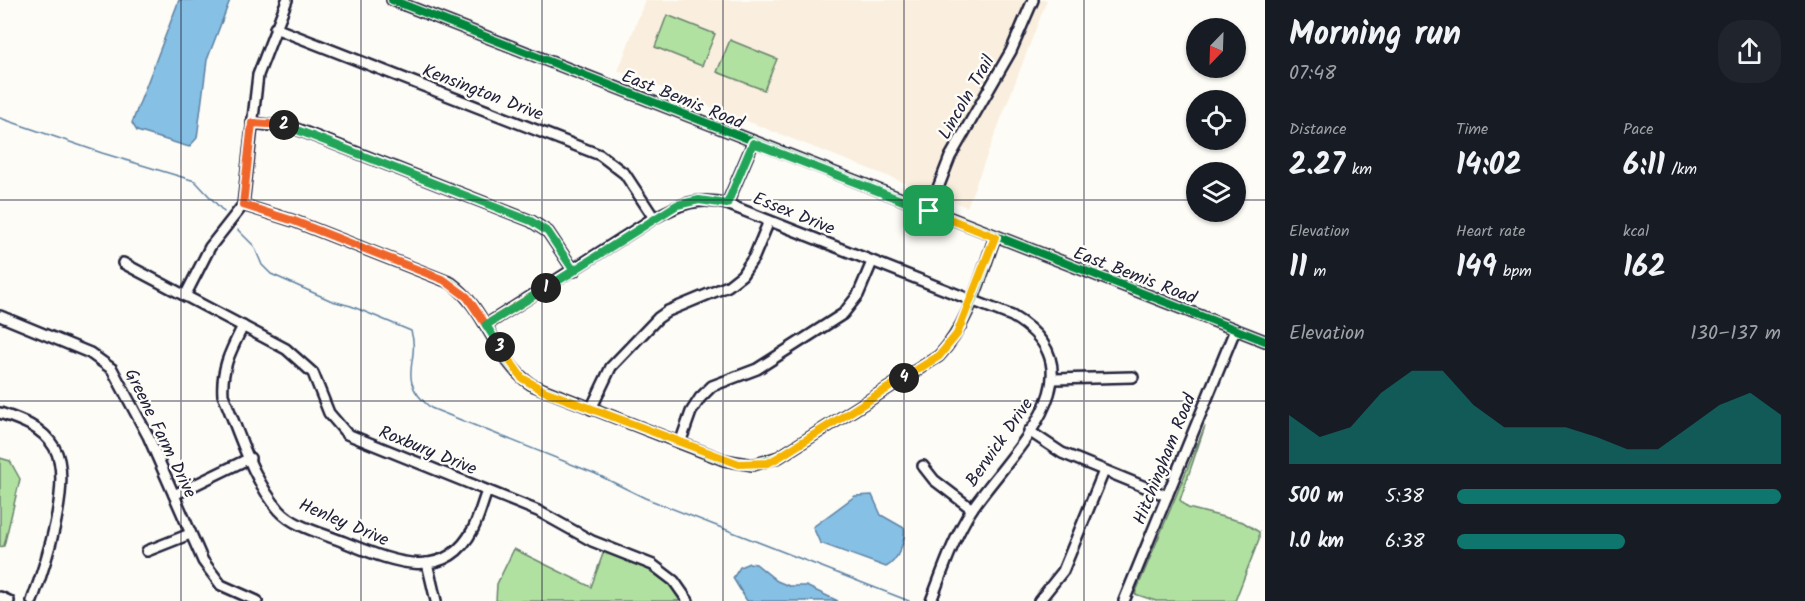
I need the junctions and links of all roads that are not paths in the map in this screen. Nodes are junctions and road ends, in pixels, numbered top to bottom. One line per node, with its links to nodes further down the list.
1 (287, 0): 4 (street)
2 (392, 0): 6 (street, East Bemis Road)
3 (1033, 0): 9 (street, Lincoln Trail)
4 (275, 28): 5 (street); 10 (street, Kensington Drive)
5 (252, 123): 8 (street); 15 (street)
6 (753, 143): 7 (street); 9 (street, East Bemis Road)
7 (727, 204): 10 (street, Essex Drive); 11 (street, Essex Drive)
8 (243, 205): 16 (street); 19 (street)
9 (929, 211): 12 (street, East Bemis Road)
10 (654, 218): 15 (street, Essex Drive)
11 (769, 221): 13 (street, Essex Drive); 25 (street)
12 (995, 237): 17 (street); 21 (street, East Bemis Road)
13 (872, 262): 17 (street, Essex Drive); 28 (street)
14 (123, 263): 16 (street, Roxbury Drive)
15 (574, 271): 19 (street, Essex Drive)
16 (184, 296): 20 (street, Roxbury Drive)
17 (972, 301): 24 (street); 28 (street)
18 (0, 316): 33 (street, Greene Farm Drive)
19 (486, 325): 25 (street)
20 (243, 326): 29 (street, Henley Drive); 32 (street, Roxbury Drive)
21 (1235, 330): 22 (street, East Bemis Road); 34 (street, Hitchingham Road)
22 (1265, 342)
23 (1133, 376): 24 (street)
24 (1054, 379): 27 (street, Berwick Drive)
25 (591, 409): 28 (street)
26 (0, 413): 41 (street)
27 (1029, 431): 31 (street); 35 (street, Berwick Drive)
28 (680, 443)
29 (249, 458): 33 (street); 38 (street, Henley Drive)
30 (923, 466): 35 (street)
31 (1104, 471): 34 (street); 46 (street)
32 (487, 491): 38 (street, Henley Drive); 44 (street, Roxbury Drive)
33 (174, 495): 36 (street, Greene Farm Drive)
34 (1167, 496): 47 (street, Hitchingham Road)
35 (972, 509): 45 (street, Berwick Drive)
36 (190, 534): 37 (street); 42 (street, Greene Farm Drive)
37 (147, 551)
38 (427, 563): 43 (street)
39 (0, 597): 40 (street)
40 (9, 601)
41 (32, 601)
42 (257, 601)
43 (436, 601)
44 (688, 601)
45 (931, 601)
46 (1039, 601)
47 (1124, 601)

